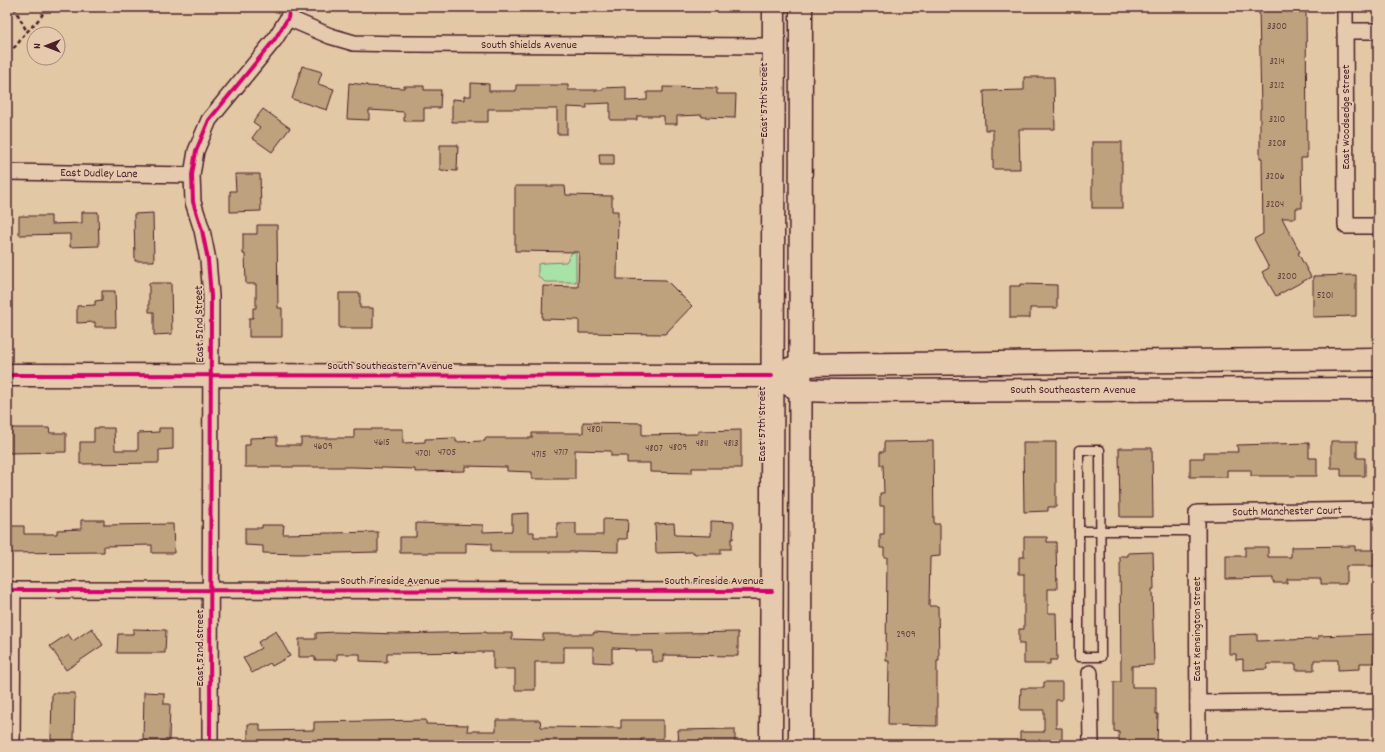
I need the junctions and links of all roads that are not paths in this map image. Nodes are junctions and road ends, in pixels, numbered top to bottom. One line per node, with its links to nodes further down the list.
1 (774, 7): 7 (main road, East 57th Street)
2 (801, 7): 12 (main road)
3 (1345, 7): 5 (street, East Woodsedge Street)
4 (289, 12): 7 (street, South Shields Avenue); 9 (street, East 52nd Street)
5 (1345, 31): 6 (street); 10 (street, East Woodsedge Street)
6 (1378, 31)
7 (774, 46): 15 (main road, East 57th Street)
8 (7, 172): 9 (street, East Dudley Lane)
9 (192, 175): 14 (street, East 52nd Street)
10 (1378, 226)
11 (1378, 359): 12 (main road, South Southeastern Avenue)
12 (800, 365): 15 (main road, South Southeastern Avenue); 17 (main road)
13 (7, 375): 14 (main road, South Southeastern Avenue)
14 (211, 376): 15 (main road, South Southeastern Avenue); 24 (street, East 52nd Street)
15 (772, 376): 17 (main road, South Southeastern Avenue); 25 (main road, East 57th Street)
16 (1378, 389): 17 (main road, South Southeastern Avenue)
17 (800, 390): 33 (main road)
18 (1378, 510): 19 (street, South Manchester Court)
19 (1196, 513): 22 (street, East Kensington Street)
20 (1078, 531): 21 (lane); 21 (lane); 26 (lane)
21 (1100, 531): 22 (lane); 26 (lane)
22 (1197, 531): 29 (street, East Kensington Street)
23 (10, 590): 24 (street, South Fireside Avenue); 30 (street)
24 (210, 591): 25 (street, South Fireside Avenue); 31 (street, East 52nd Street)
25 (772, 591): 32 (main road, East 57th Street)
26 (1090, 657): 27 (lane)
27 (1090, 673): 34 (street)
28 (1378, 701): 29 (street)
29 (1198, 703): 35 (street, East Kensington Street)
30 (12, 745)
31 (210, 745)
32 (771, 745)
33 (800, 745)
34 (1091, 745)
35 (1198, 745)

